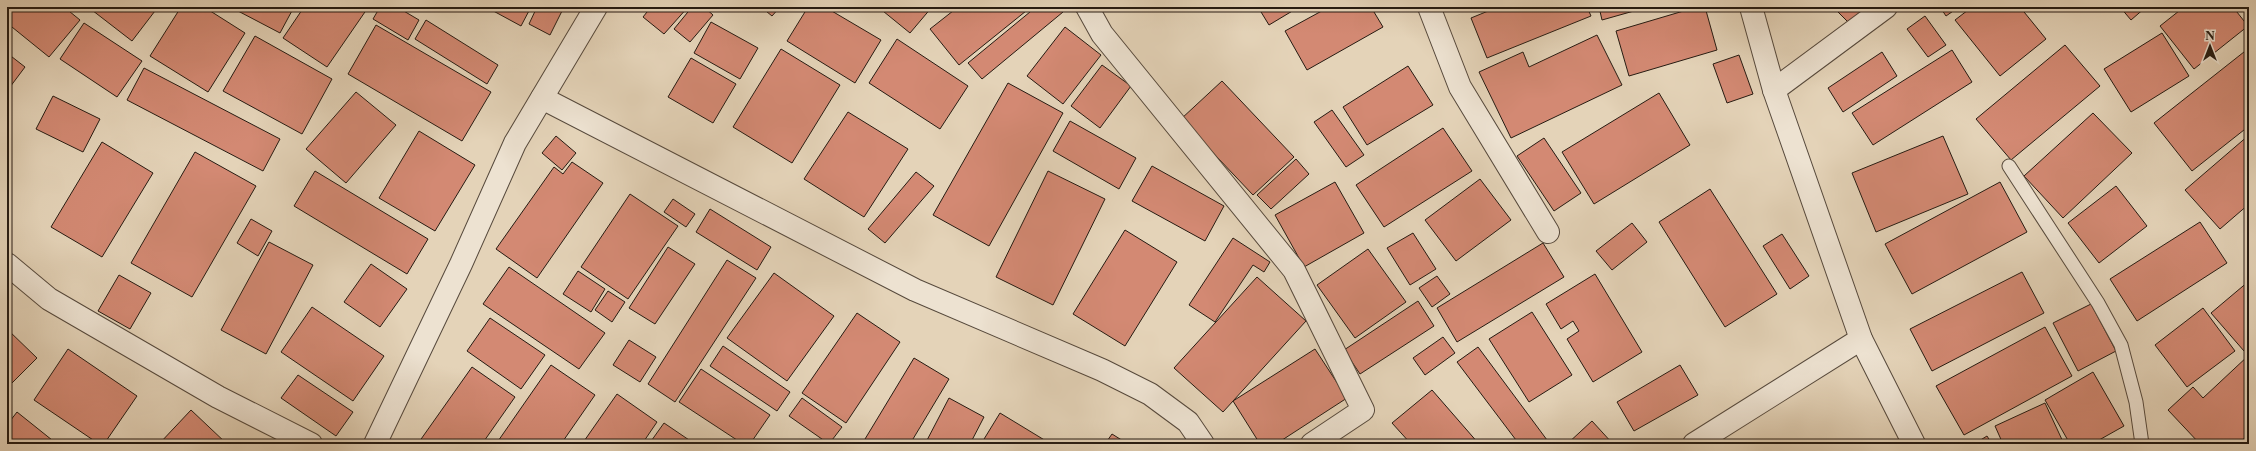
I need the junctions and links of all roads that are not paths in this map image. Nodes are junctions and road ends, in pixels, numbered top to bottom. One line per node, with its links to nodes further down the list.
1 (596, 7): 7 (street)
2 (1087, 7): 15 (street)
3 (1429, 7): 9 (street)
4 (1751, 7): 6 (street)
5 (1886, 7): 6 (street)
6 (1774, 90): 11 (street)
7 (542, 98): 13 (street); 14 (street)
8 (2009, 166): 18 (lane)
9 (1548, 232)
10 (7, 264): 12 (street)
11 (1862, 340): 16 (street); 17 (street)
12 (311, 444)
13 (375, 444)
14 (1203, 444)
15 (1312, 444)
16 (1694, 444)
17 (1914, 444)
18 (2142, 444)

